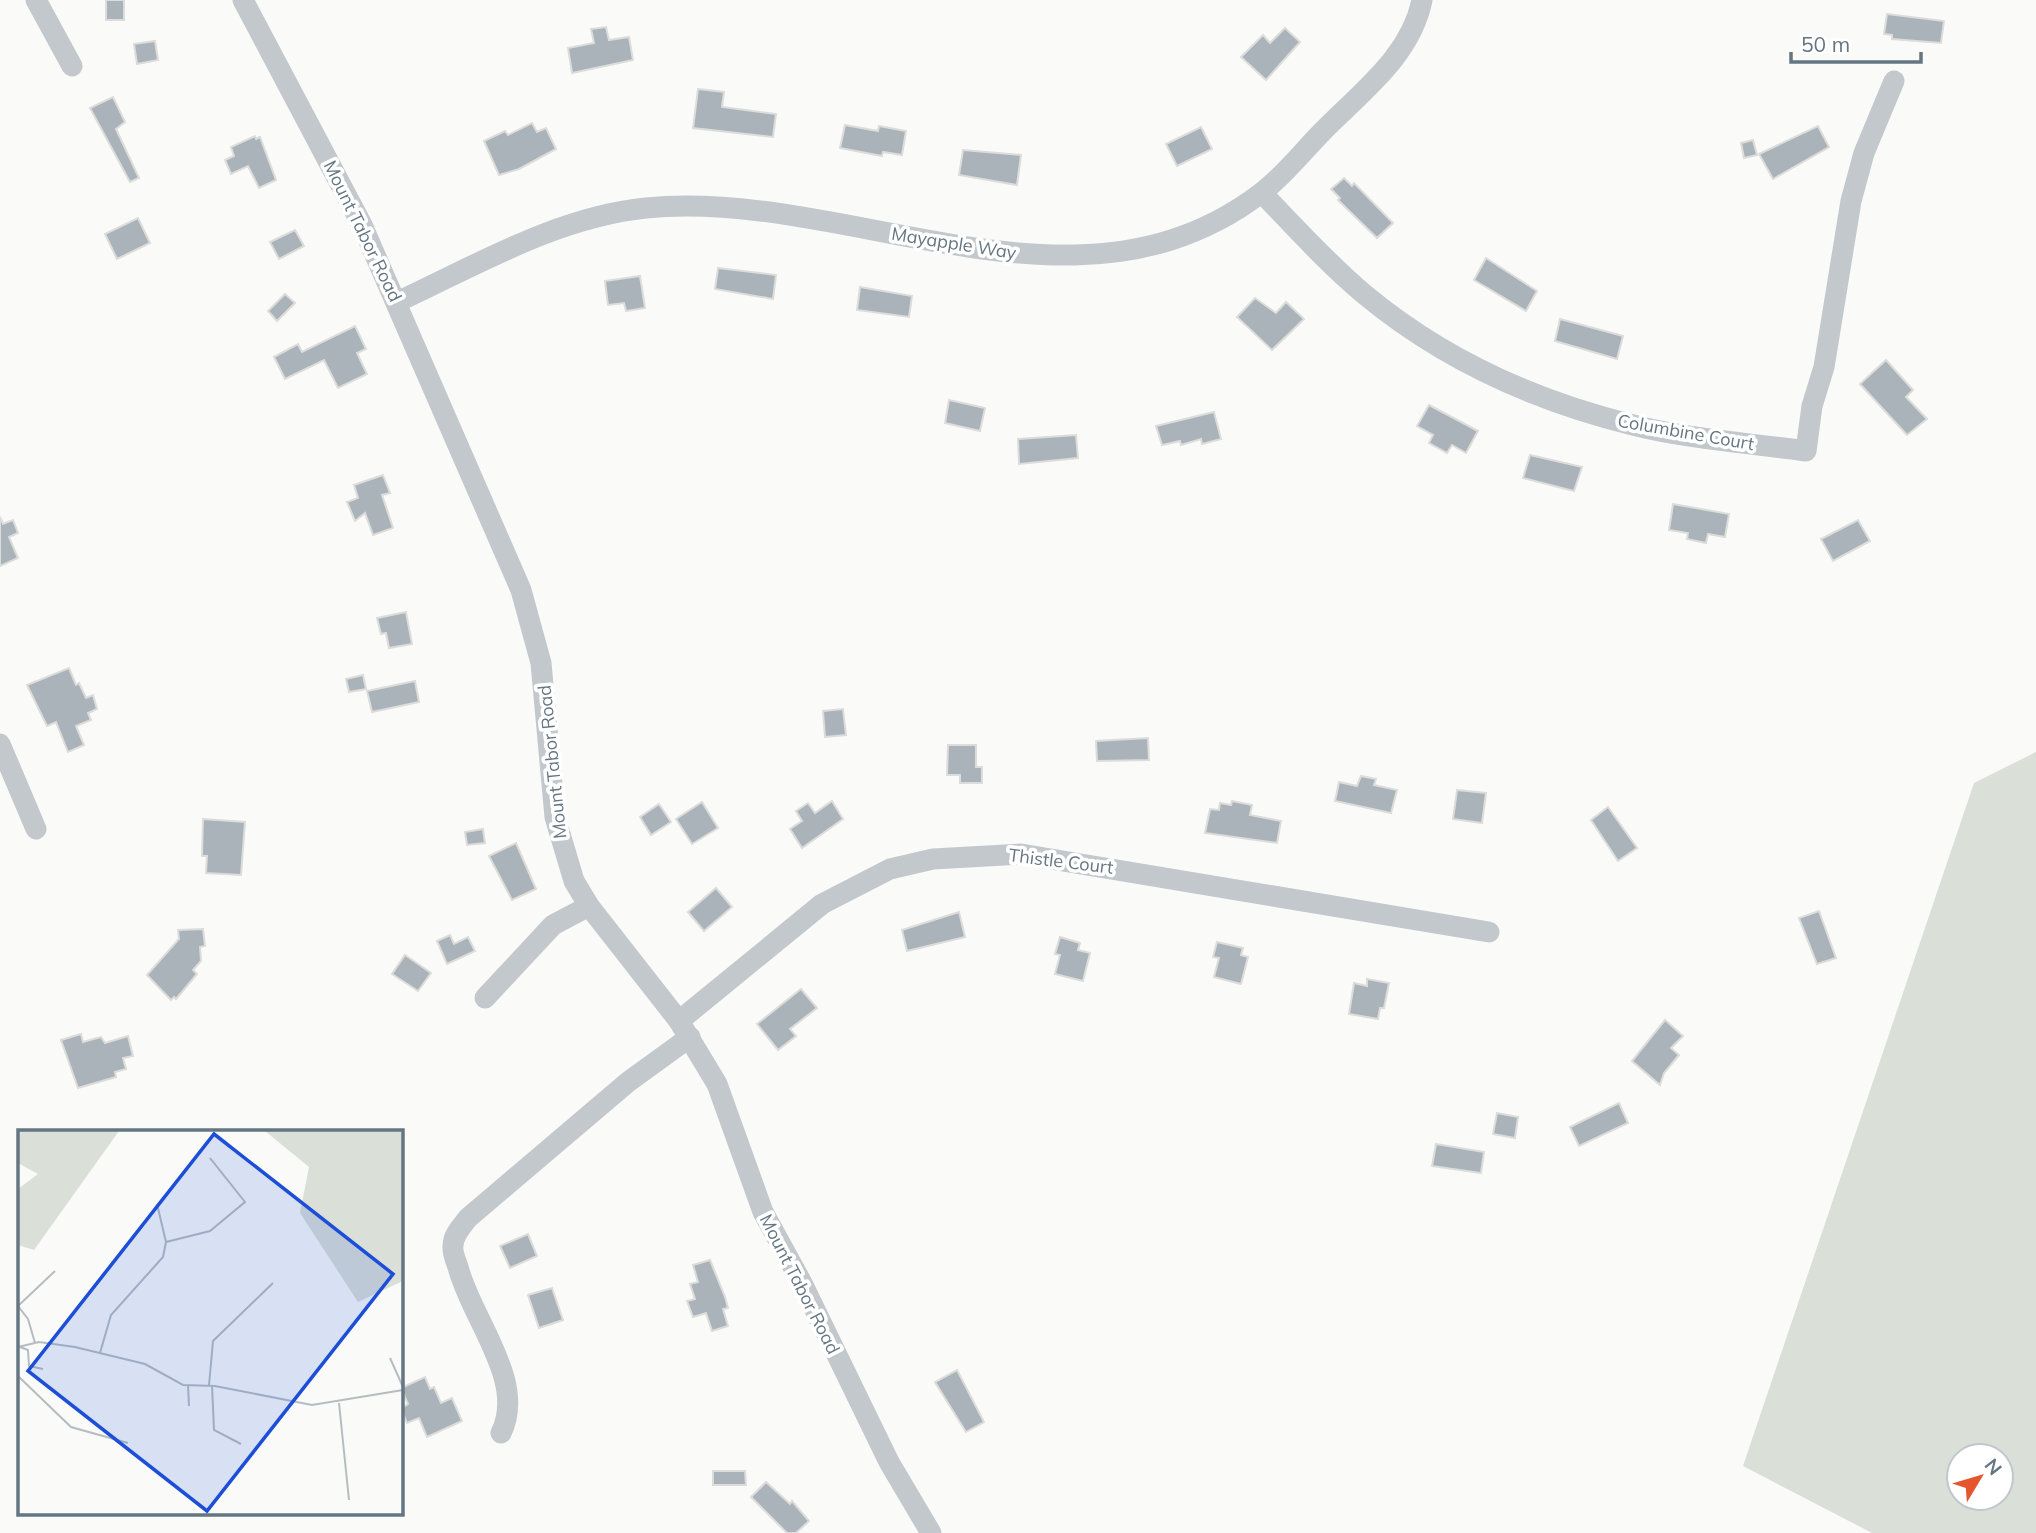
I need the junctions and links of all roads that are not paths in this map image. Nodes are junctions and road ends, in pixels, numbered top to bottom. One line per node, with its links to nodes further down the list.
1 (36, 0): 4 (street)
2 (243, 0): 7 (street, Mount Tabor Road)
3 (1422, 0): 6 (street, Mayapple Way)
4 (72, 66)
5 (1894, 81): 6 (street, Columbine Court)
6 (1262, 193): 7 (street, Mayapple Way)
7 (397, 302): 10 (street, Mount Tabor Road)
8 (0, 744): 9 (street)
9 (36, 829)
10 (589, 906): 12 (street); 13 (street, Mount Tabor Road)
11 (1489, 932): 13 (street, Thistle Court)
12 (485, 998)
13 (685, 1029): 14 (street, Thistle Court); 15 (street, Mount Tabor Road)
14 (501, 1433)
15 (931, 1533)

